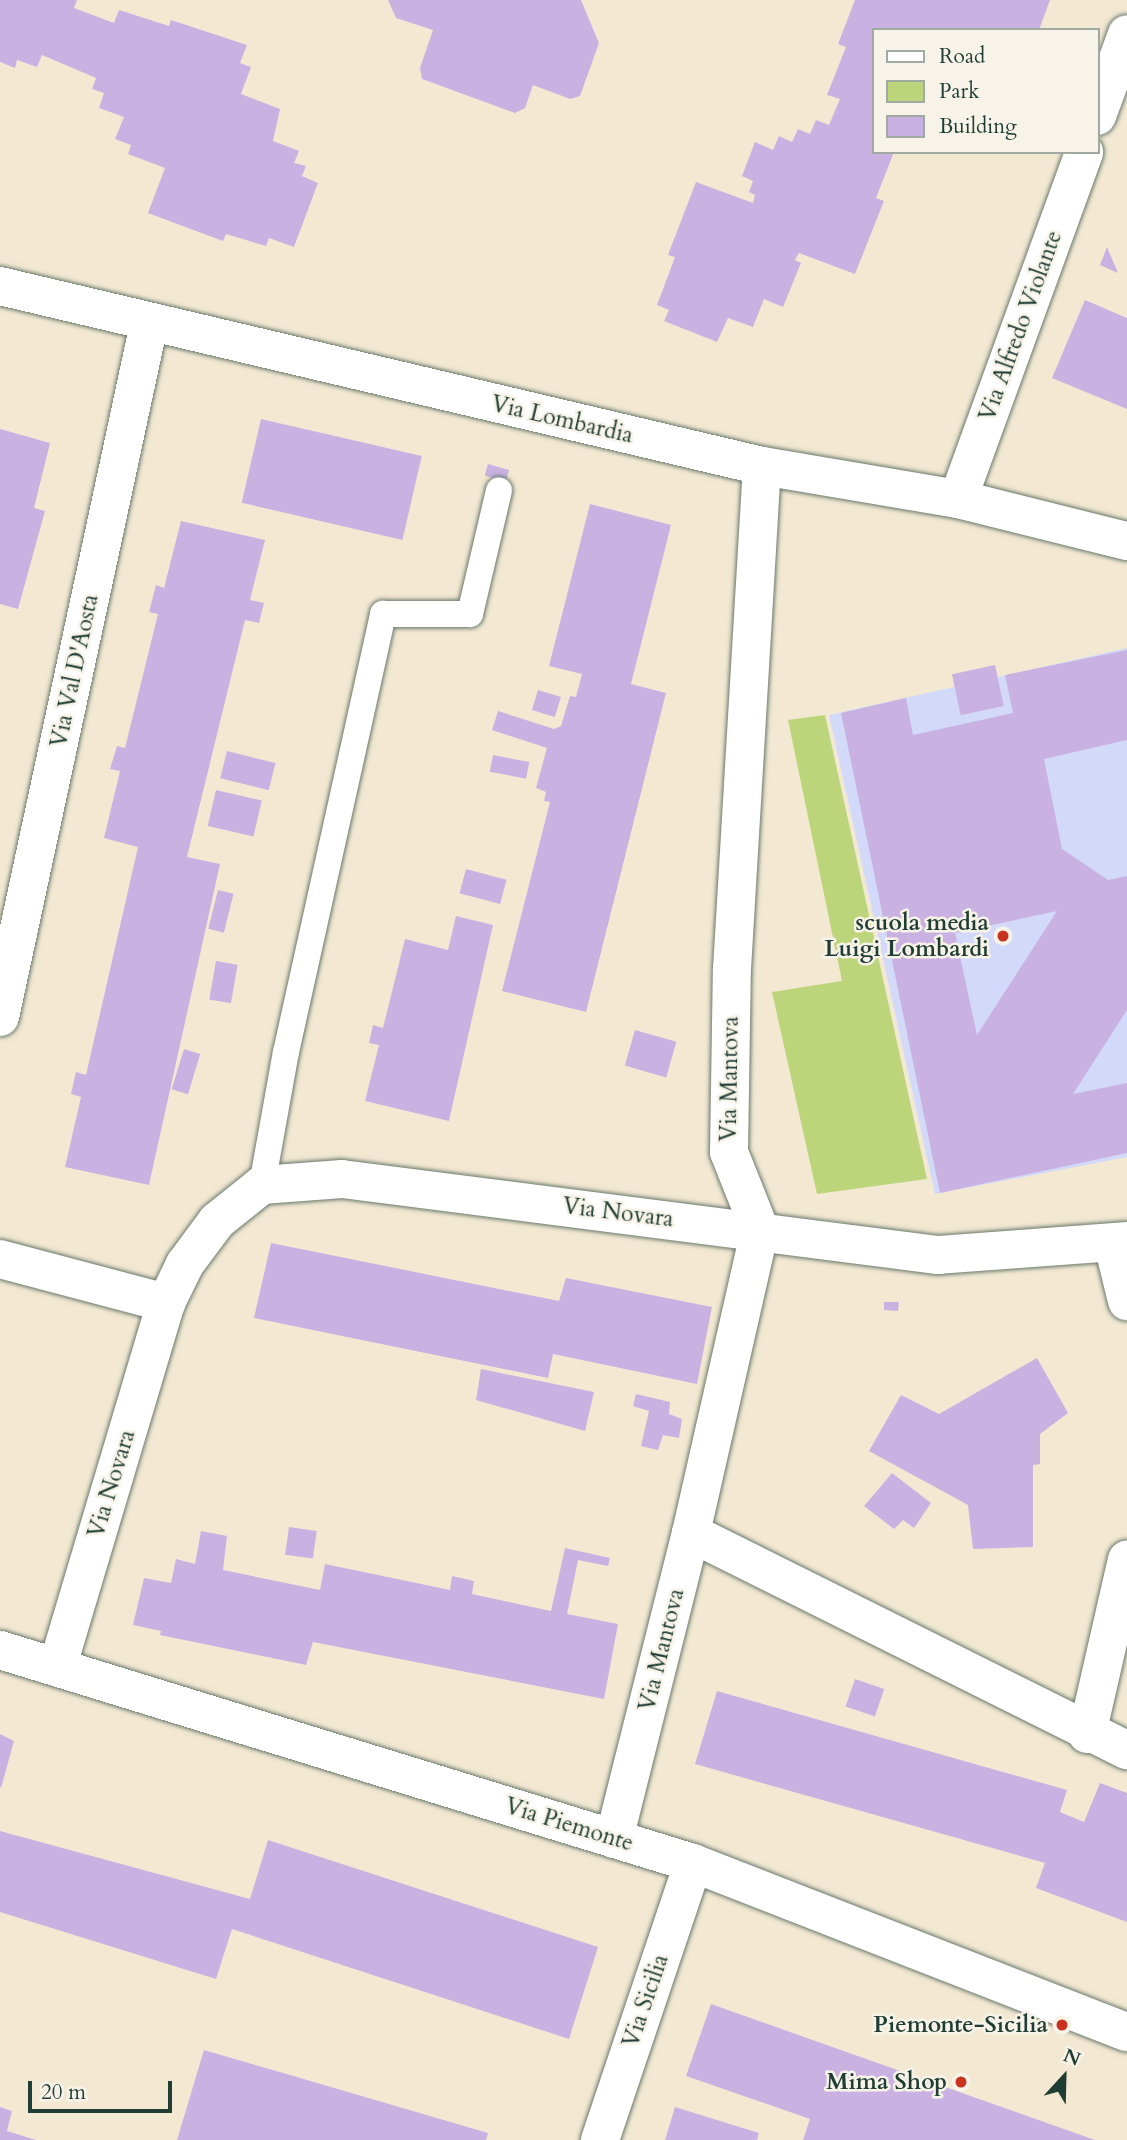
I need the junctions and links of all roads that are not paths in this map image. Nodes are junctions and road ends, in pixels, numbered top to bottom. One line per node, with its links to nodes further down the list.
1 (1127, 34): 2 (street)
2 (1099, 111)
3 (1083, 154): 8 (street, Via Alfredo Violante)
4 (0, 286): 5 (street, Via Lombardia)
5 (149, 324): 6 (street, Via Lombardia); 10 (street, Via Val D'Aosta)
6 (762, 466): 8 (street, Via Lombardia); 12 (street, Via Mantova)
7 (499, 490): 11 (lane)
8 (958, 499): 9 (street, Via Lombardia)
9 (1127, 541)
10 (0, 1017)
11 (262, 1185): 12 (street, Via Novara); 16 (street, Via Novara)
12 (760, 1230): 13 (street, Via Novara); 17 (street, Via Mantova)
13 (1120, 1242): 15 (street)
14 (0, 1259): 16 (street)
15 (1127, 1301)
16 (166, 1303): 20 (street, Via Novara)
17 (691, 1533): 21 (street); 23 (street, Via Mantova)
18 (1127, 1560): 21 (street)
19 (0, 1650): 20 (street, Via Piemonte)
20 (58, 1665): 23 (street, Via Piemonte)
21 (1087, 1734): 22 (street)
22 (1127, 1750)
23 (614, 1839): 24 (street, Via Piemonte)
24 (694, 1863): 25 (street, Via Piemonte); 26 (street, Via Sicilia)
25 (1127, 2032)
26 (600, 2140)

